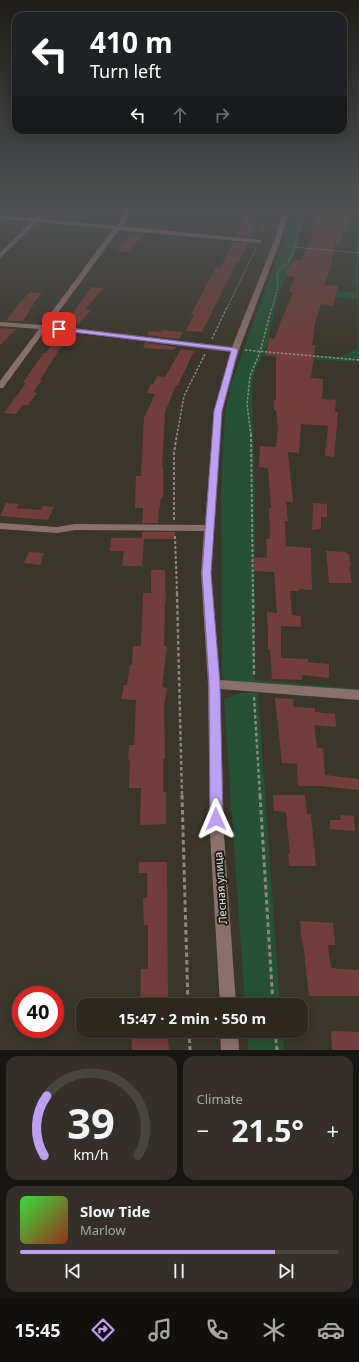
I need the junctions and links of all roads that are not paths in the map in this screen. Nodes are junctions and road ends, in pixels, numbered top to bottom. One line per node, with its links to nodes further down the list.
1 (95, 257): 4 (street)
2 (270, 257): 5 (street, Лесная улица)
3 (0, 324): 4 (street)
4 (44, 327): 5 (street); 6 (street)
5 (235, 350): 8 (street, Лесная улица)
6 (0, 386)
7 (0, 526): 8 (street)
8 (210, 528): 9 (street, Лесная улица)
9 (214, 684): 10 (street); 11 (street, Лесная улица)
10 (359, 695)
11 (228, 998)
12 (229, 1038): 13 (street)
13 (230, 1050)

